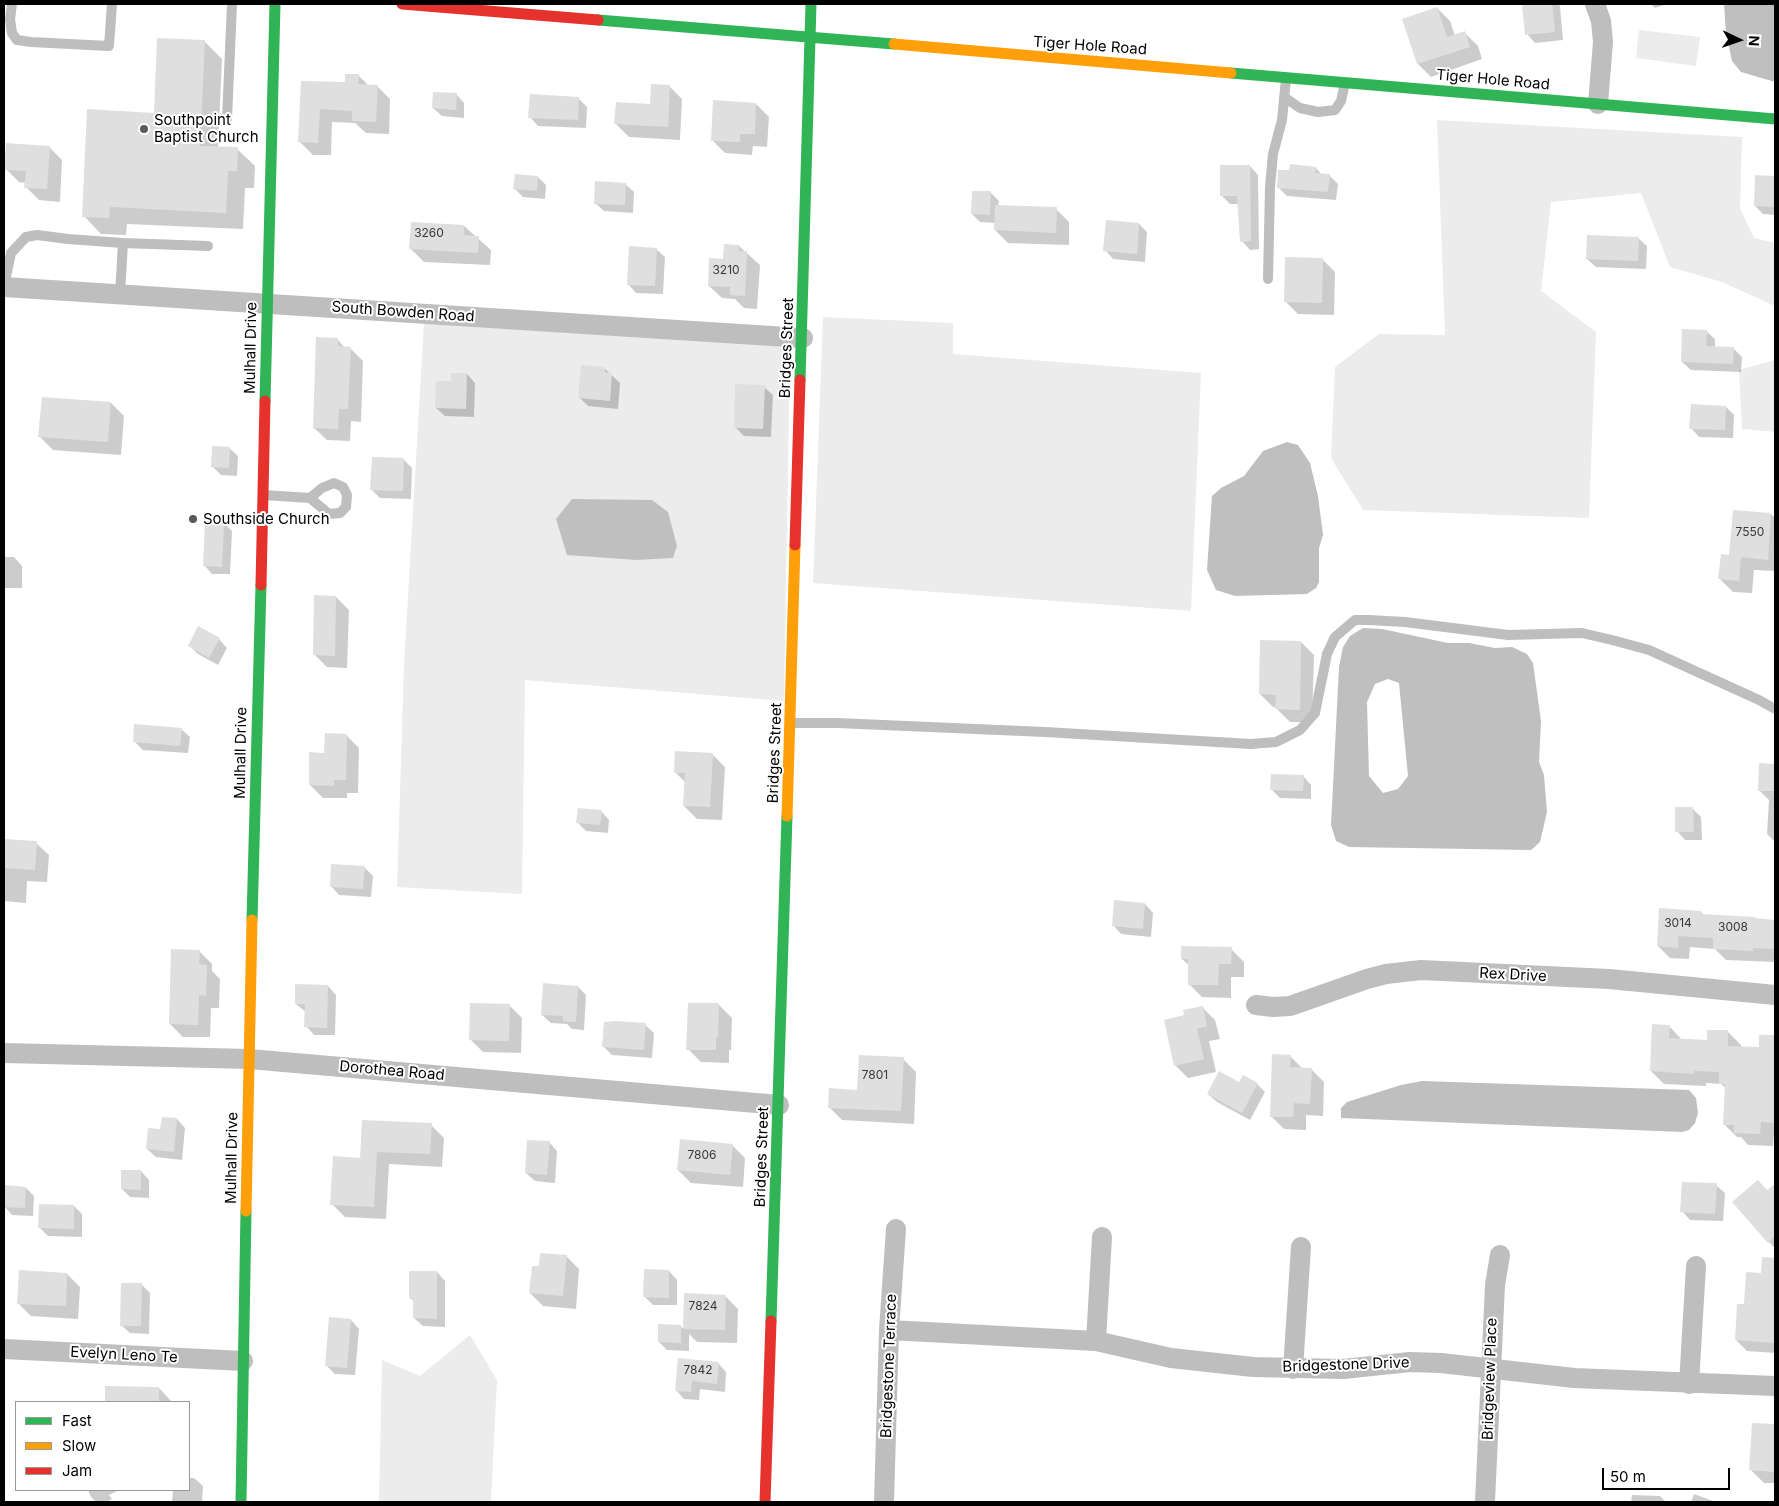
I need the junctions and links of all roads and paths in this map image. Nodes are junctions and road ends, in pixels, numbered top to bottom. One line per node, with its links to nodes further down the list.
1 (12, 4): 2 (lane)
2 (112, 4)
3 (232, 4): 13 (lane)
4 (275, 4): 20 (street, Mulhall Drive)
5 (402, 4): 8 (street, Tiger Hole Road)
6 (811, 4): 8 (street, Bridges Street)
7 (1595, 4): 12 (street)
8 (810, 37): 9 (street, Tiger Hole Road); 21 (street, Bridges Street)
9 (1286, 78): 10 (street, Tiger Hole Road); 11 (lane)
10 (1346, 83): 11 (lane); 12 (street, Tiger Hole Road)
11 (1284, 97): 17 (lane)
12 (1598, 104): 14 (street, Tiger Hole Road)
13 (227, 119)
14 (1775, 119)
15 (123, 243): 16 (lane); 18 (lane); 19 (lane)
16 (208, 246)
17 (1268, 279)
18 (4, 286): 19 (street, South Bowden Road)
19 (120, 294): 20 (street, South Bowden Road)
20 (268, 304): 21 (street, South Bowden Road); 22 (street, Mulhall Drive)
21 (803, 338): 25 (street, Bridges Street)
22 (263, 494): 23 (lane); 29 (street, Mulhall Drive)
23 (310, 498)
24 (1775, 709): 25 (lane)
25 (791, 723): 30 (street, Bridges Street)
26 (1775, 995): 27 (street, Rex Drive)
27 (1256, 1005)
28 (4, 1053): 29 (street, Dorothea Road)
29 (249, 1059): 30 (street, Dorothea Road); 39 (street, Mulhall Drive)
30 (779, 1105): 45 (street, Bridges Street)
31 (896, 1229): 36 (street, Bridgestone Terrace)
32 (1102, 1237): 37 (street)
33 (1301, 1248): 41 (street)
34 (1500, 1255): 40 (street, Bridgeview Place)
35 (1696, 1266): 42 (street)
36 (889, 1330): 37 (street, Bridgestone Drive); 46 (street, Bridgestone Terrace)
37 (1096, 1341): 41 (street, Bridgestone Drive)
38 (4, 1350): 39 (street, Evelyn Leno Te)
39 (243, 1361): 44 (street, Mulhall Drive)
40 (1490, 1368): 41 (street, Bridgestone Drive); 42 (street, Bridgestone Drive); 47 (street, Bridgeview Place)
41 (1294, 1369)
42 (1689, 1384): 43 (street, Bridgestone Drive)
43 (1775, 1386)
44 (241, 1502)
45 (765, 1502)
46 (884, 1502)
47 (1485, 1502)

